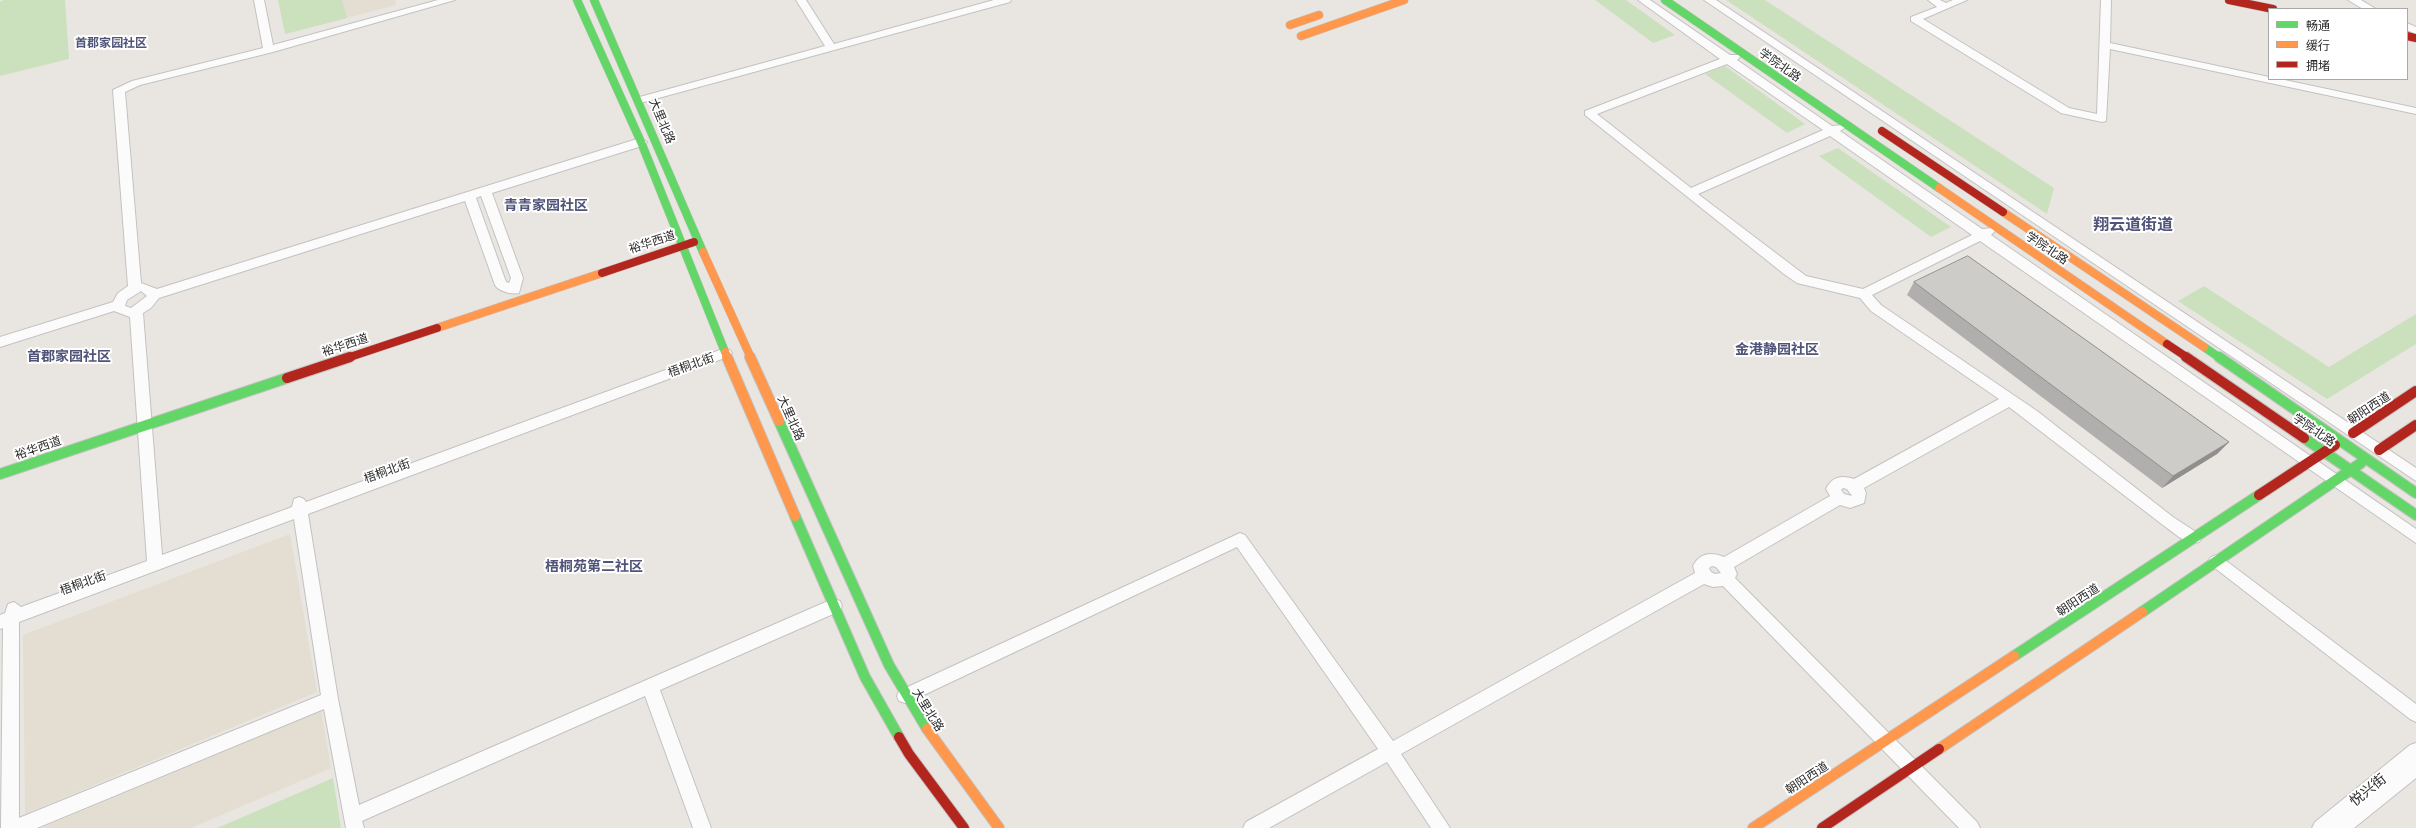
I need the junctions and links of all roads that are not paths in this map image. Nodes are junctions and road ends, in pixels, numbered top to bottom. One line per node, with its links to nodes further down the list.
1 (259, 0): 24 (street)
2 (450, 0): 24 (street)
3 (577, 0): 36 (main road)
4 (594, 0): 29 (main road, 大里北路)
5 (801, 0): 23 (street)
6 (1006, 0): 23 (street)
7 (1404, 0): 21 (main road)
8 (1643, 0): 26 (street)
9 (1665, 0): 25 (main road, 学院北路)
10 (1709, 0): 30 (street)
11 (1933, 0): 16 (street)
12 (1962, 0): 16 (street)
13 (2106, 0): 22 (street)
14 (2229, 0): 17 (main road)
15 (2353, 0): 18 (street)
16 (1945, 7): 22 (street)
17 (2268, 8)
18 (2369, 8)
19 (1327, 13): 20 (main road)
20 (1290, 25)
21 (1301, 36)
22 (2104, 45): 27 (street)
23 (831, 47): 29 (street)
24 (269, 50): 48 (street)
25 (1742, 53): 26 (street); 33 (main road, 学院北路)
26 (1728, 60): 35 (street); 38 (street)
27 (2268, 80)
28 (2269, 80): 31 (street)
29 (640, 100): 41 (main road, 大里北路)
30 (1874, 110): 32 (street); 61 (street)
31 (2416, 111)
32 (1859, 118): 33 (main road)
33 (1845, 124): 35 (street); 40 (main road, 学院北路)
34 (1874, 126): 62 (main road, 学院北路)
35 (1834, 132): 38 (street); 43 (street)
36 (641, 142): 37 (street); 42 (main road)
37 (485, 191): 39 (street); 49 (street)
38 (1689, 193): 50 (street)
39 (469, 196): 49 (street); 51 (street)
40 (1996, 228): 43 (street); 64 (main road, 学院北路)
41 (695, 229): 42 (main road, 裕华西道); 45 (main road, 大里北路)
42 (679, 234): 44 (main road, 裕华西道); 46 (main road)
43 (1982, 235): 50 (street); 66 (street)
44 (665, 239)
45 (698, 241): 46 (main road, 裕华西道); 82 (main road, 大里北路)
46 (681, 245): 56 (main road); 59 (main road, 裕华西道)
47 (528, 285): 49 (main road)
48 (135, 289): 51 (street); 53 (street)
49 (514, 290): 52 (main road)
50 (1864, 294): 58 (street)
51 (153, 295): 54 (street)
52 (499, 295)
53 (118, 305): 54 (street); 55 (street)
54 (136, 312): 59 (street)
55 (0, 342)
56 (725, 353): 72 (street, 梧桐北街); 79 (main road)
57 (2416, 391): 61 (main road, 朝阳西道)
58 (2008, 401): 75 (street); 78 (street)
59 (145, 416): 68 (main road, 裕华西道); 76 (street)
60 (2416, 425): 63 (main road)
61 (2353, 433): 62 (main road, 朝阳西道); 63 (street)
62 (2341, 441): 64 (main road, 朝阳西道); 65 (main road, 学院北路)
63 (2380, 450): 65 (main road); 69 (street)
64 (2325, 451): 66 (main road, 朝阳西道); 67 (main road, 学院北路)
65 (2368, 458): 67 (main road); 71 (main road, 学院北路)
66 (2309, 462): 70 (street); 75 (main road, 朝阳西道)
67 (2350, 470): 70 (main road); 73 (main road, 学院北路)
68 (0, 474)
69 (2416, 475)
70 (2335, 480): 74 (street); 77 (main road)
71 (2416, 493)
72 (299, 507): 76 (street, 梧桐北街); 83 (street)
73 (2416, 515)
74 (2416, 537)
75 (2194, 538): 86 (main road, 朝阳西道)
76 (156, 560): 80 (street, 梧桐北街)
77 (2218, 560): 84 (street); 85 (street); 90 (main road)
78 (1725, 572): 86 (street); 87 (street)
79 (834, 606): 81 (street); 95 (main road)
80 (6, 616): 92 (street)
81 (650, 686): 91 (street); 94 (street)
82 (905, 696): 87 (street); 96 (main road, 大里北路)
83 (330, 699): 91 (street); 93 (street)
84 (2416, 707)
85 (2416, 714)
86 (1886, 740): 90 (street); 99 (main road, 朝阳西道)
87 (1390, 751): 97 (street); 98 (street)
88 (2416, 751): 102 (street, 悦兴街)
89 (2416, 767): 103 (street, 悦兴街)
90 (1911, 768): 100 (main road); 101 (street)
91 (354, 822)
92 (10, 828)
93 (16, 828)
94 (702, 828)
95 (964, 828)
96 (999, 828)
97 (1252, 828)
98 (1441, 828)
99 (1753, 828)
100 (1822, 828)
101 (1971, 828)
102 (2321, 828)
103 (2340, 828)

